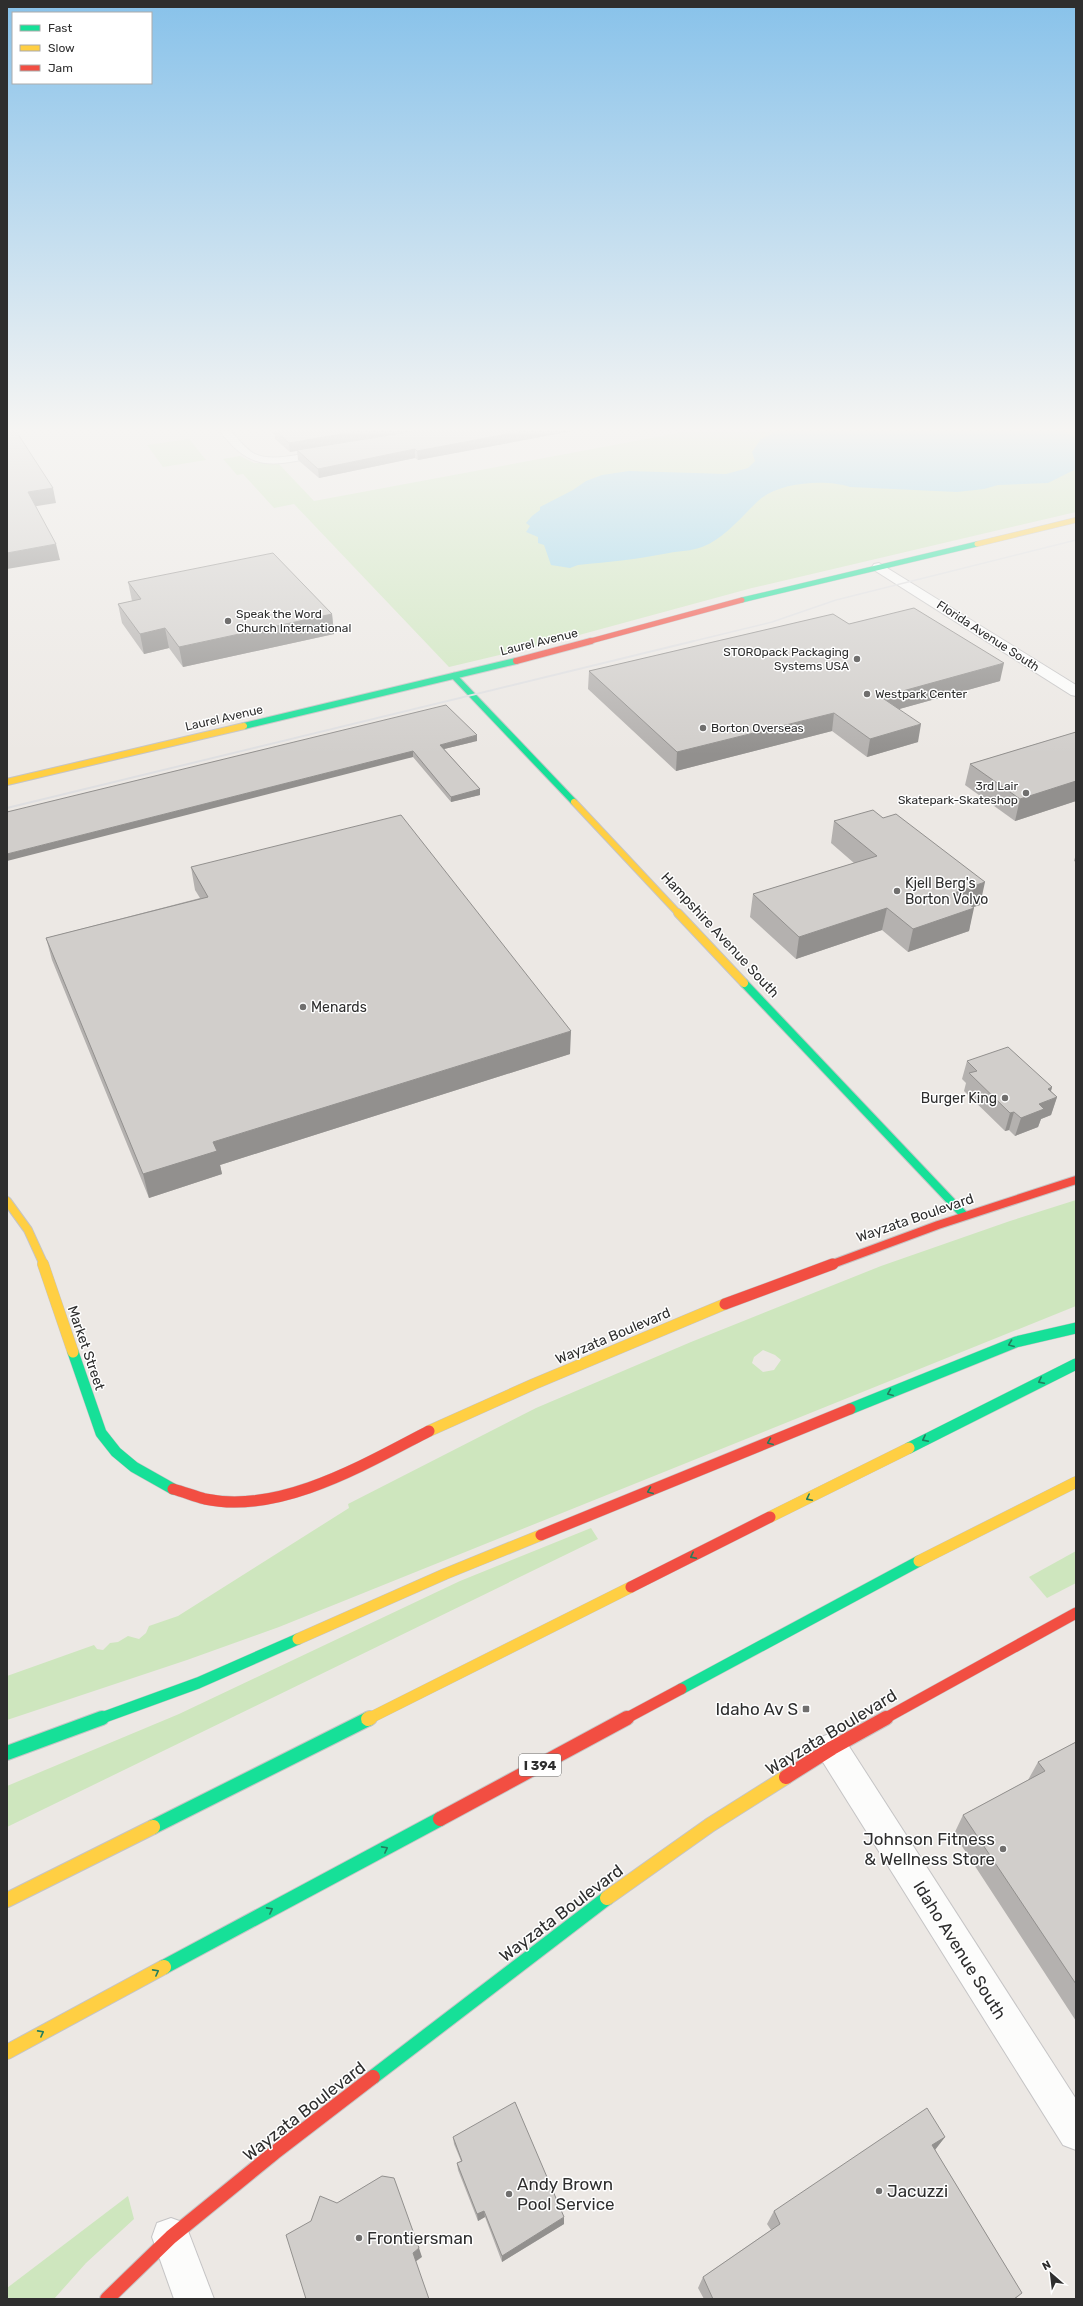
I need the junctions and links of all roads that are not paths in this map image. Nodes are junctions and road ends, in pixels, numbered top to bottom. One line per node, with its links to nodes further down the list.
1 (998, 539): 2 (main road, Laurel Avenue)
2 (879, 567): 3 (main road, Laurel Avenue); 4 (street, Florida Avenue South)
3 (454, 676): 5 (main road, Laurel Avenue); 8 (main road, Hampshire Avenue South)
4 (1076, 692)
5 (7, 782)
6 (1076, 1180): 8 (main road, Wayzata Boulevard)
7 (7, 1201): 12 (main road, Market Street)
8 (964, 1215): 12 (main road, Wayzata Boulevard)
9 (1076, 1328): 15 (main road, one-way to 15)
10 (1076, 1364): 16 (main road, one-way to 16)
11 (1076, 1482): 17 (main road, I 394, one-way to 11)
12 (162, 1486)
13 (1076, 1613): 14 (main road, Wayzata Boulevard)
14 (832, 1748): 18 (street, Idaho Avenue South); 19 (main road, Wayzata Boulevard)
15 (7, 1754)
16 (7, 1900)
17 (7, 2052)
18 (1076, 2132)
19 (171, 2237): 20 (main road, Wayzata Boulevard); 21 (street)
20 (107, 2299)
21 (194, 2299)

